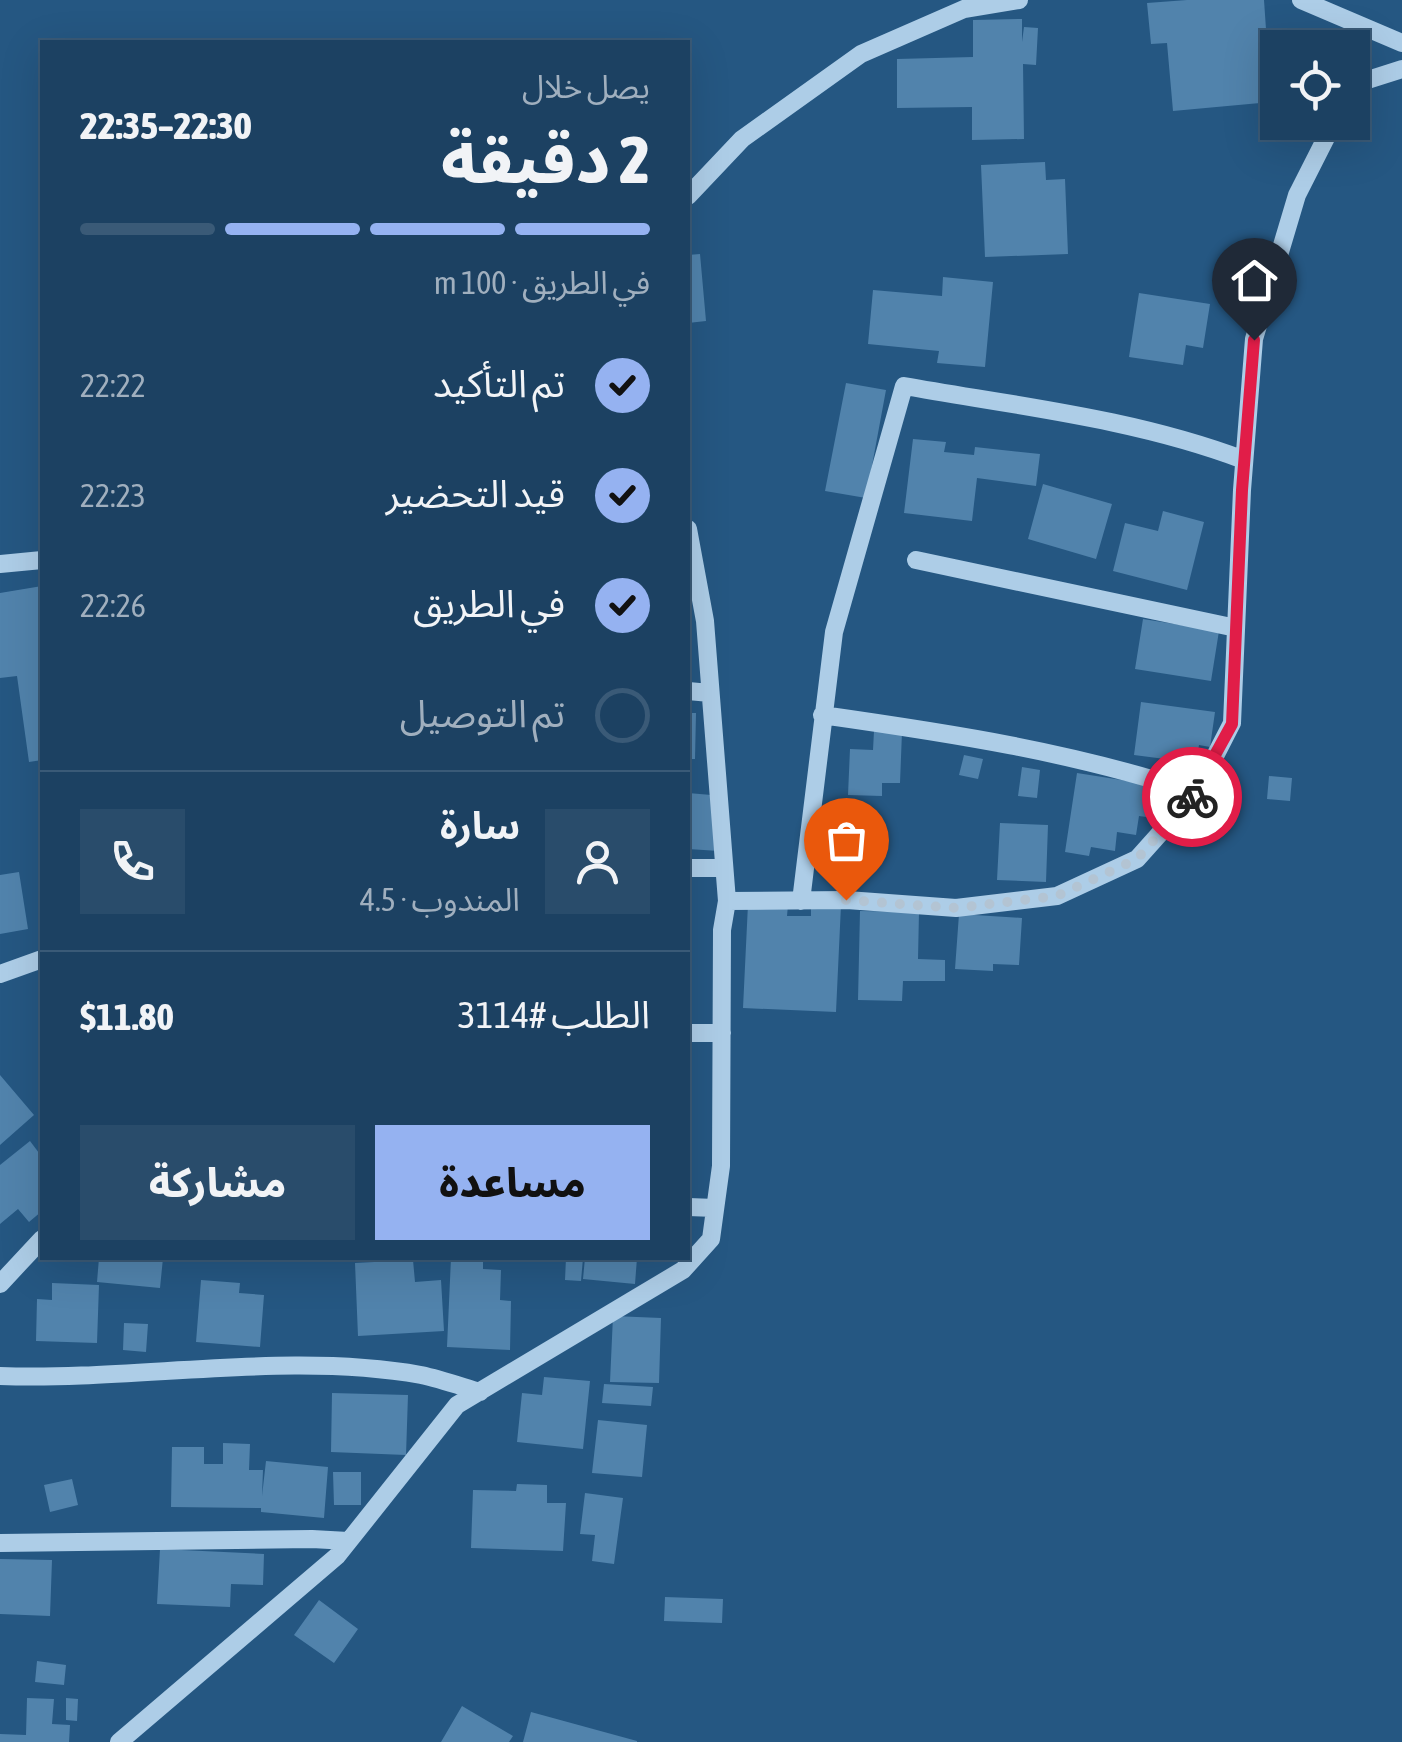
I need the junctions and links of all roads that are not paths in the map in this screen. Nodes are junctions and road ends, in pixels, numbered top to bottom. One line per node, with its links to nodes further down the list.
1 (1019, 0): 7 (street)
2 (1301, 0): 3 (street)
3 (1402, 44)
4 (1402, 69): 5 (street)
5 (1370, 79)
6 (1325, 140): 8 (street)
7 (690, 194)
8 (1244, 460): 13 (street); 16 (street)
9 (690, 540): 15 (street)
10 (40, 560): 12 (street)
11 (916, 560): 13 (street)
12 (0, 564)
13 (1236, 628): 17 (street)
14 (690, 692): 15 (street)
15 (710, 693): 19 (street)
16 (822, 715): 17 (street); 20 (street)
17 (1196, 793): 20 (street)
18 (690, 868): 19 (street)
19 (722, 868): 21 (street)
20 (801, 900): 21 (street)
21 (727, 901): 25 (street)
22 (40, 960): 23 (street)
23 (0, 974)
24 (690, 1034): 25 (street)
25 (722, 1034): 27 (street)
26 (690, 1207): 27 (street)
27 (716, 1208): 31 (street)
28 (40, 1241): 29 (street)
29 (0, 1284)
30 (0, 1376): 31 (street)
31 (480, 1392): 32 (street)
32 (348, 1541): 33 (street); 34 (street)
33 (0, 1543)
34 (120, 1742)

